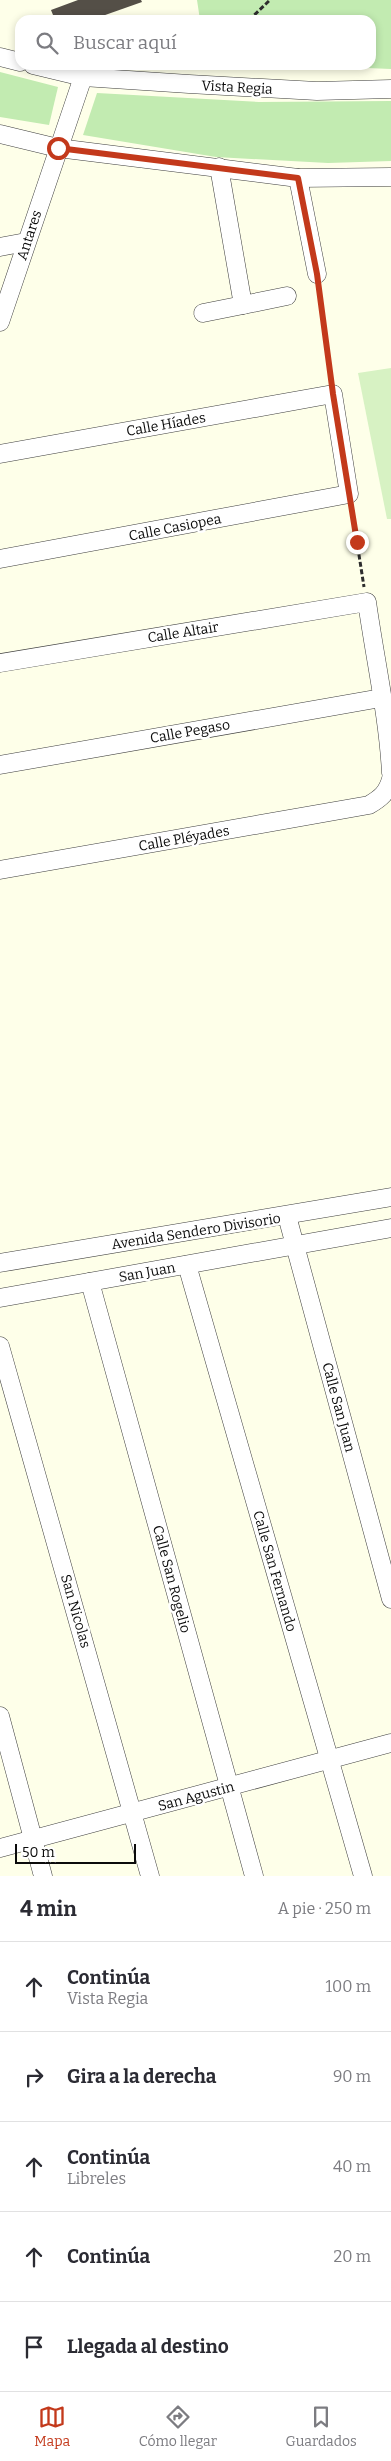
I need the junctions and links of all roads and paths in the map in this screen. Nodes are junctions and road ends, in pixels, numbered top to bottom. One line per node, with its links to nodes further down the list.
1 (270, 0): 2 (path)
2 (255, 15)
3 (0, 57): 4 (street)
4 (15, 61)
5 (55, 70): 6 (street, Vista Regia)
6 (84, 77): 7 (street, Vista Regia); 9 (street)
7 (391, 89)
8 (0, 134): 9 (street)
9 (58, 148): 10 (street); 13 (street, Antares)
10 (219, 167): 12 (street); 17 (street)
11 (391, 177): 12 (street)
12 (298, 178): 15 (street)
13 (26, 242): 14 (street); 19 (street, Antares)
14 (0, 247)
15 (317, 274): 20 (path)
16 (287, 296): 17 (street)
17 (243, 305): 18 (street)
18 (203, 314)
19 (0, 322)
20 (333, 394): 21 (street, Calle Híades); 22 (street)
21 (0, 454)
22 (349, 494): 23 (street, Calle Casiopea); 24 (path)
23 (0, 559)
24 (367, 602): 25 (street, Calle Altair); 26 (street)
25 (0, 663)
26 (381, 698): 27 (street); 28 (street, Calle Pegaso)
27 (390, 732): 29 (street)
28 (0, 765)
29 (391, 773)
30 (391, 779): 31 (street, Calle Pléyades)
31 (0, 870)
32 (391, 1197): 33 (street, Avenida Sendero Divisorio)
33 (287, 1216): 35 (street, Calle San Juan); 36 (street, Avenida Sendero Divisorio)
34 (391, 1228): 35 (street)
35 (295, 1246): 37 (street, San Juan); 41 (street, Calle San Juan)
36 (0, 1263)
37 (187, 1265): 38 (street, San Juan); 44 (street, Calle San Fernando)
38 (90, 1282): 39 (street, San Juan); 45 (street, Calle San Rogelio)
39 (0, 1298)
40 (0, 1346): 46 (street, San Nicolas)
41 (391, 1599)
42 (0, 1716): 47 (street)
43 (391, 1742): 44 (street, San Agustin)
44 (329, 1759): 45 (street, San Agustin); 52 (street, Calle San Fernando)
45 (229, 1786): 46 (street, San Agustin); 51 (street, Calle San Rogelio)
46 (133, 1812): 47 (street, San Agustin); 50 (street, San Nicolas)
47 (34, 1839): 48 (street, San Agustin); 49 (street)
48 (0, 1848)
49 (43, 1876)
50 (150, 1876)
51 (254, 1876)
52 (363, 1876)

